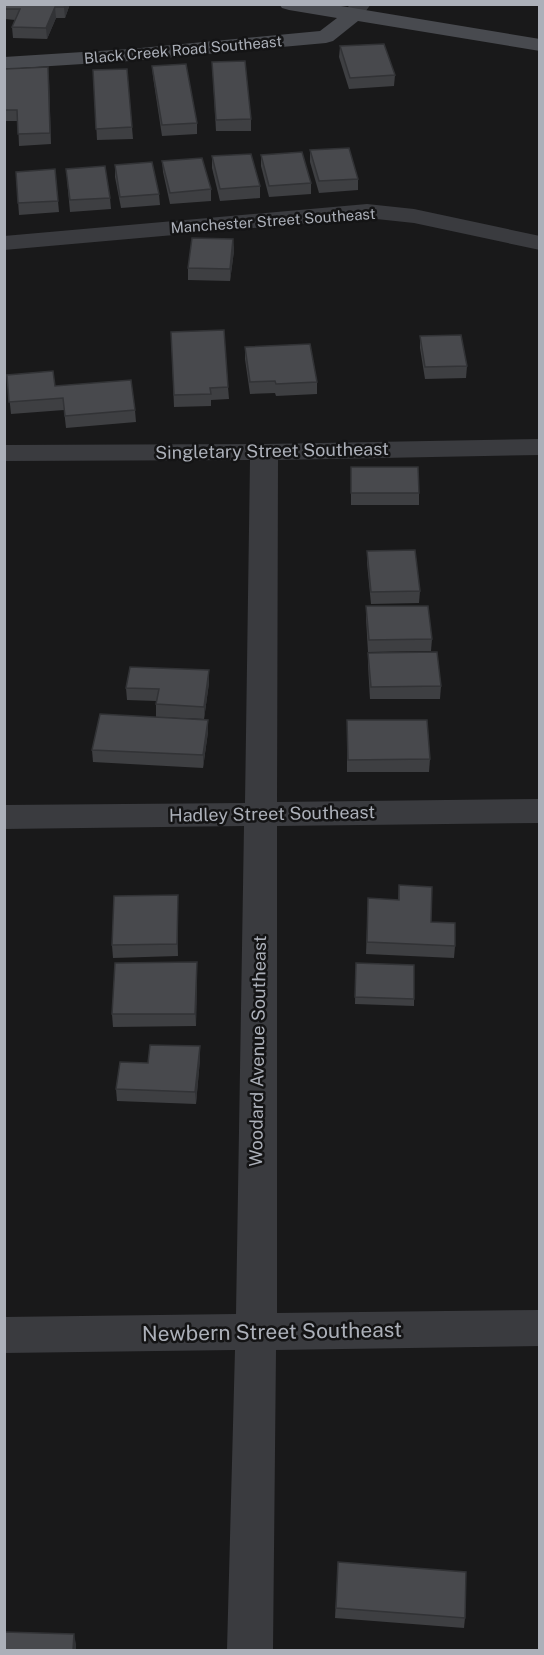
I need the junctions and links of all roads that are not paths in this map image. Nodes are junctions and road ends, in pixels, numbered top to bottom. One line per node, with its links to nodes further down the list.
1 (289, 4): 2 (street)
2 (357, 10): 3 (street); 4 (street, Black Creek Road Southeast)
3 (540, 45)
4 (4, 63)
5 (4, 243): 6 (street, Manchester Street Southeast)
6 (540, 243)
7 (540, 447): 8 (street, Singletary Street Southeast)
8 (264, 452): 9 (street, Singletary Street Southeast); 11 (street, Woodard Avenue Southeast)
9 (4, 453)
10 (540, 811): 11 (street, Hadley Street Southeast)
11 (260, 814): 12 (street, Hadley Street Southeast); 14 (street, Woodard Avenue Southeast)
12 (4, 817)
13 (540, 1328): 14 (street, Newbern Street Southeast)
14 (256, 1333): 15 (street, Newbern Street Southeast); 16 (street, Woodard Avenue Southeast)
15 (4, 1335)
16 (250, 1650)

